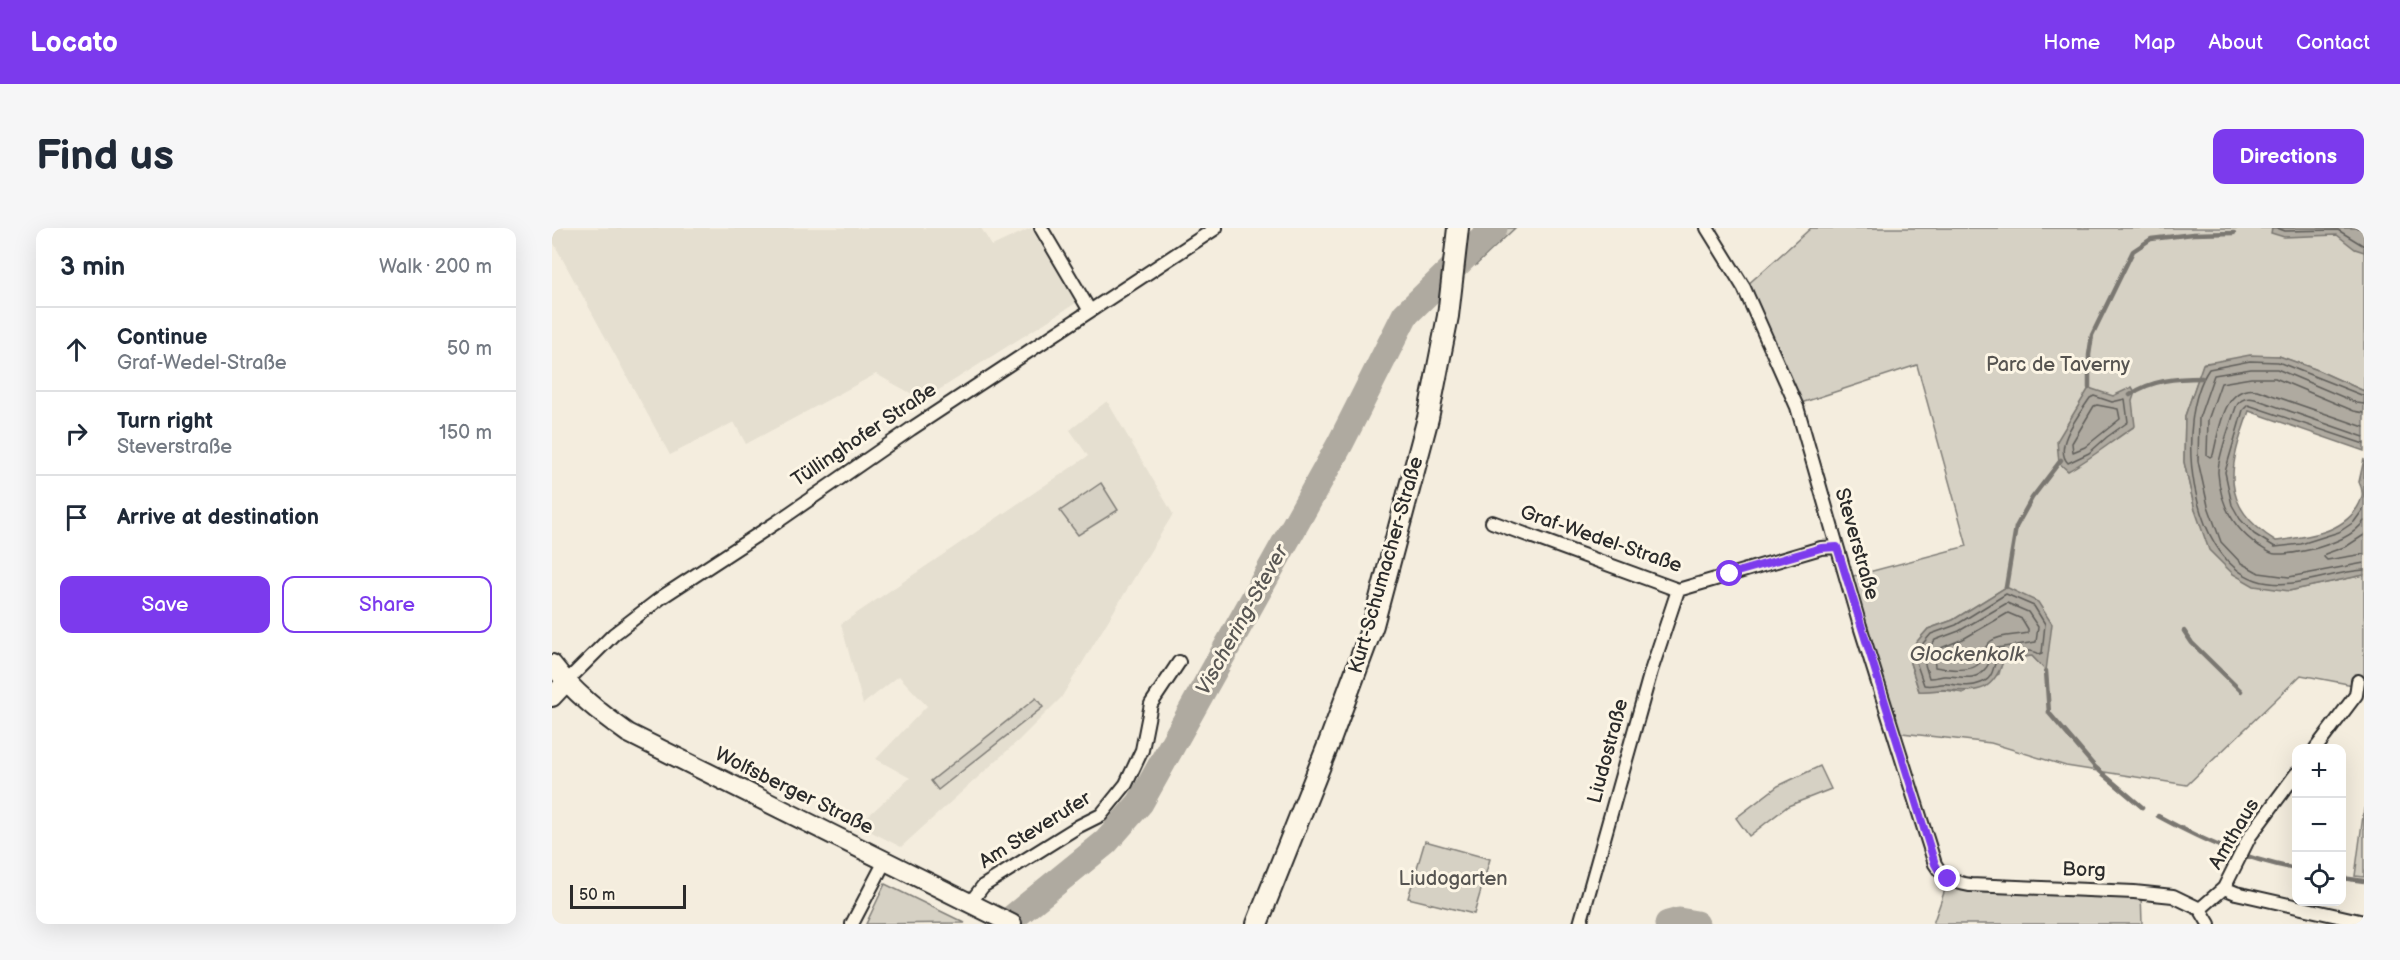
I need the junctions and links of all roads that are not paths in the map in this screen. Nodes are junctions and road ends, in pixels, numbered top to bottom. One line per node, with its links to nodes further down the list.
1 (1041, 228): 5 (street)
2 (1216, 228): 5 (street, Tüllinghofer Straße)
3 (1458, 228): 24 (main road, Kurt-Schumacher-Straße)
4 (1707, 228): 7 (street, Steverstraße)
5 (1090, 310): 12 (street, Tüllinghofer Straße)
6 (1492, 522): 8 (street, Graf-Wedel-Straße)
7 (1837, 547): 8 (street, Graf-Wedel-Straße); 17 (street, Steverstraße)
8 (1678, 590): 25 (street, Liudostraße)
9 (1179, 662): 19 (street, Am Steverufer)
10 (552, 664): 12 (main road, Wolfsberger Straße)
11 (2358, 681): 14 (street)
12 (566, 682): 13 (main road, Tüllinghofer Straße); 16 (main road, Wolfsberger Straße)
13 (552, 697)
14 (2319, 744)
15 (2292, 779): 18 (street, Amthaus)
16 (885, 861): 19 (main road, Wolfsberger Straße); 22 (street)
17 (1948, 879): 20 (street, Borg)
18 (2224, 888): 20 (street, Amthaus); 21 (street)
19 (976, 906): 23 (main road, Wolfsberger Straße)
20 (2200, 909): 26 (street)
21 (2364, 922)
22 (852, 924)
23 (1012, 924)
24 (1257, 924)
25 (1580, 924)
26 (2209, 924)

